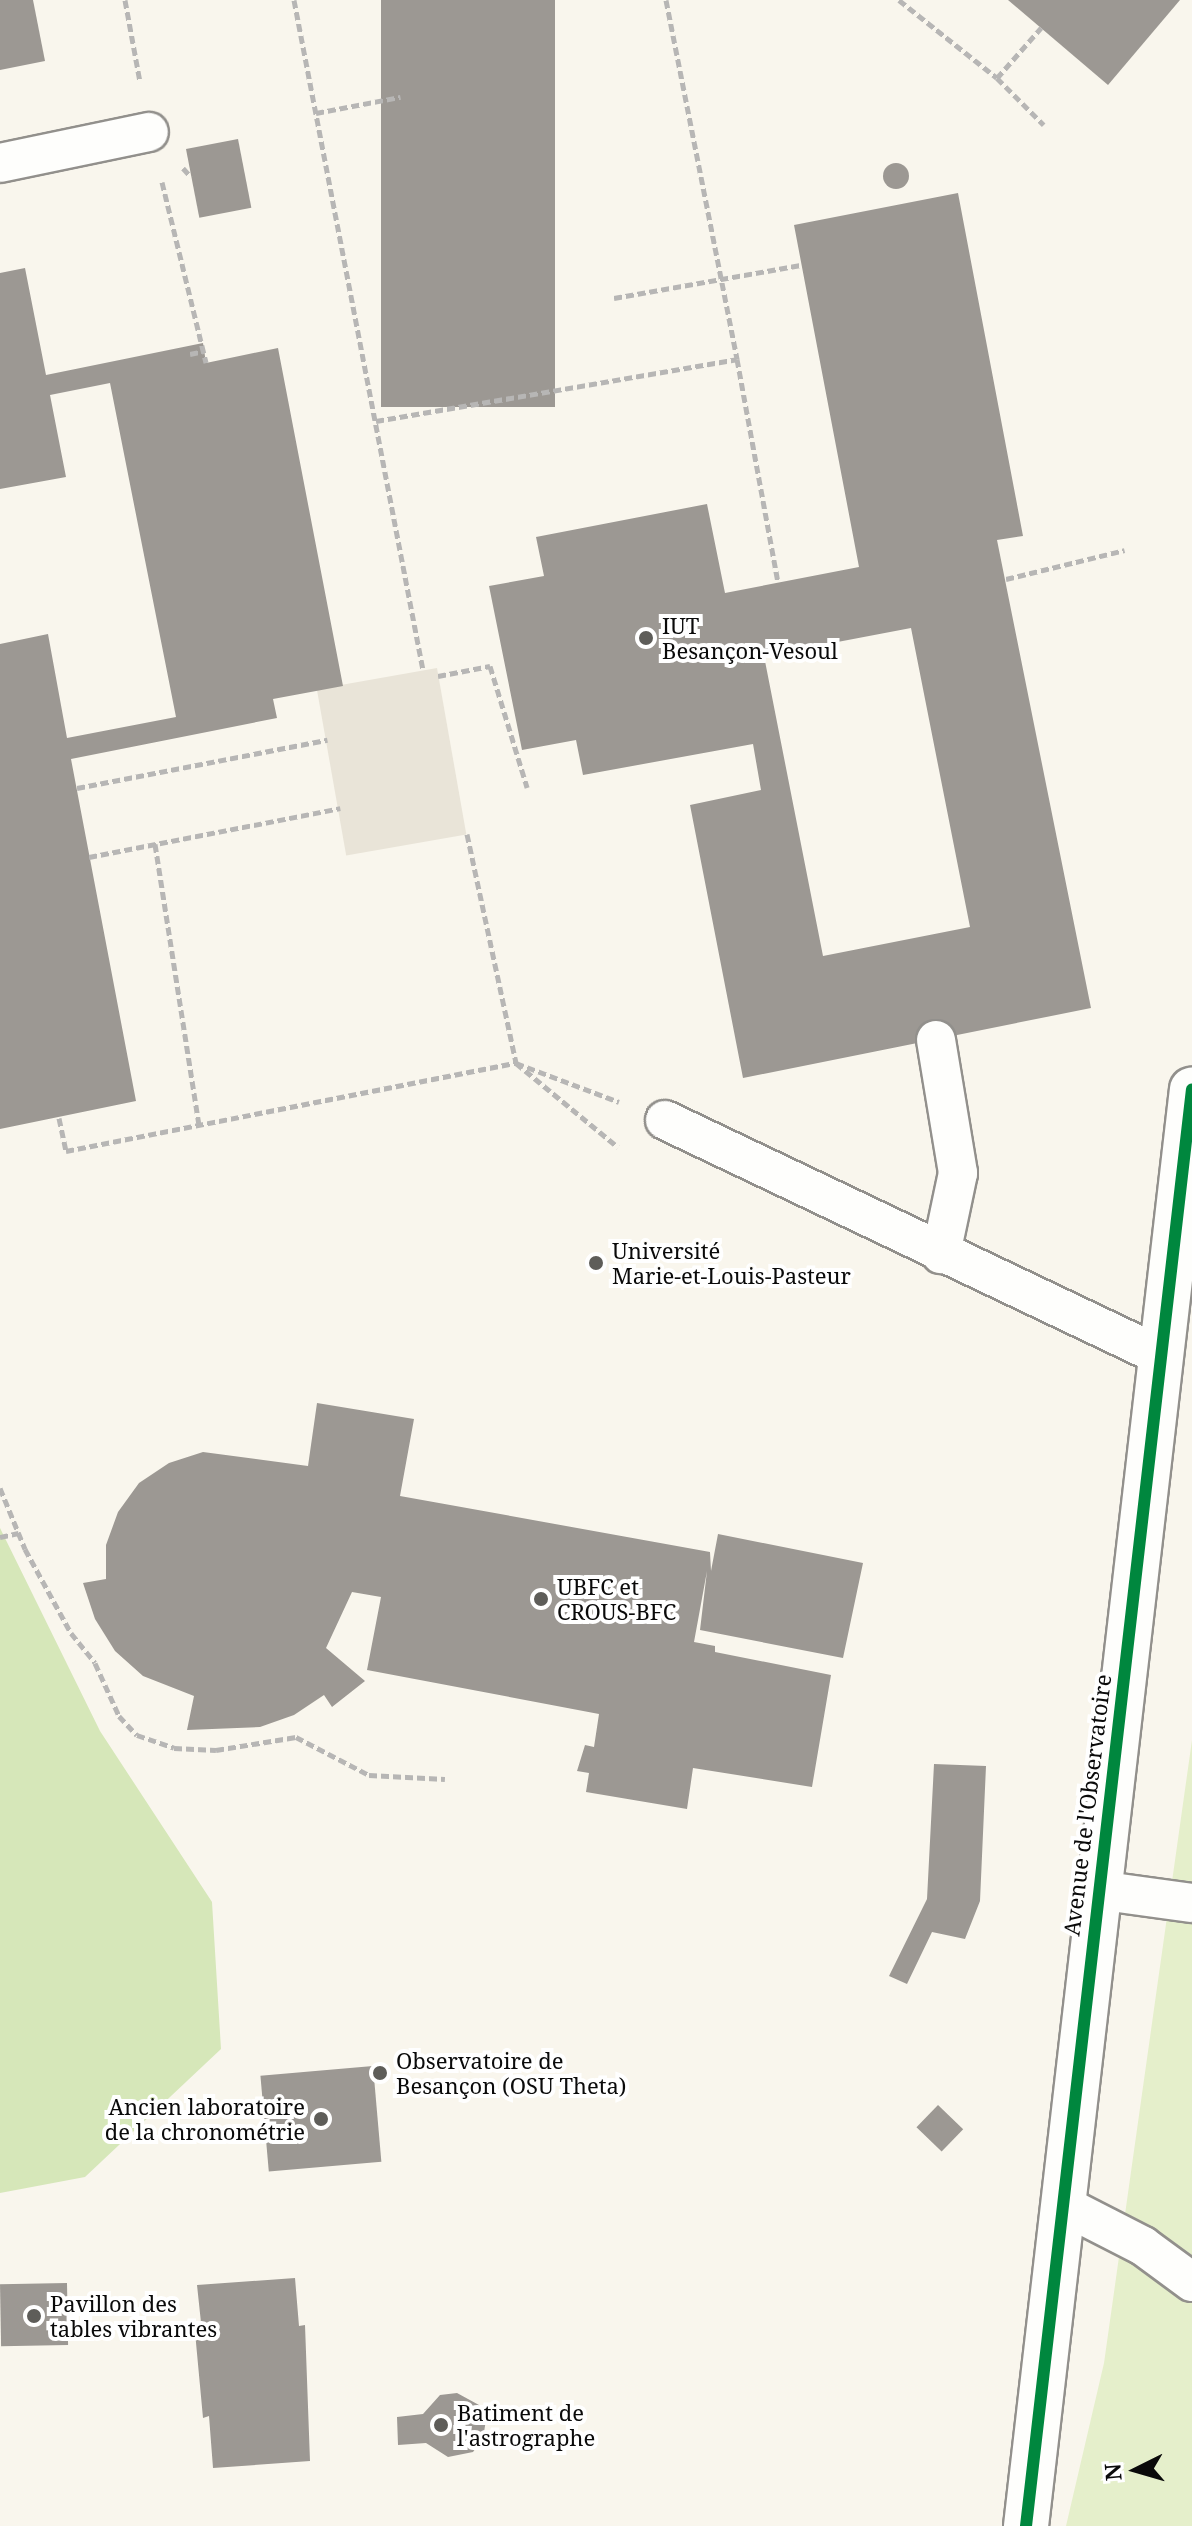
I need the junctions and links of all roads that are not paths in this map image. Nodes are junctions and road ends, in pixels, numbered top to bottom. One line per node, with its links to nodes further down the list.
1 (149, 132): 2 (lane)
2 (0, 163)
3 (936, 1040): 6 (lane)
4 (1192, 1090): 7 (street, Avenue de l'Observatoire)
5 (665, 1120): 6 (lane)
6 (941, 1254): 7 (lane)
7 (1161, 1356): 8 (street, Avenue de l'Observatoire)
8 (1097, 1890): 9 (lane); 10 (street, Avenue de l'Observatoire)
9 (1192, 1903)
10 (1063, 2205): 11 (lane); 12 (street, Avenue de l'Observatoire)
11 (1192, 2282)
12 (1026, 2526)

